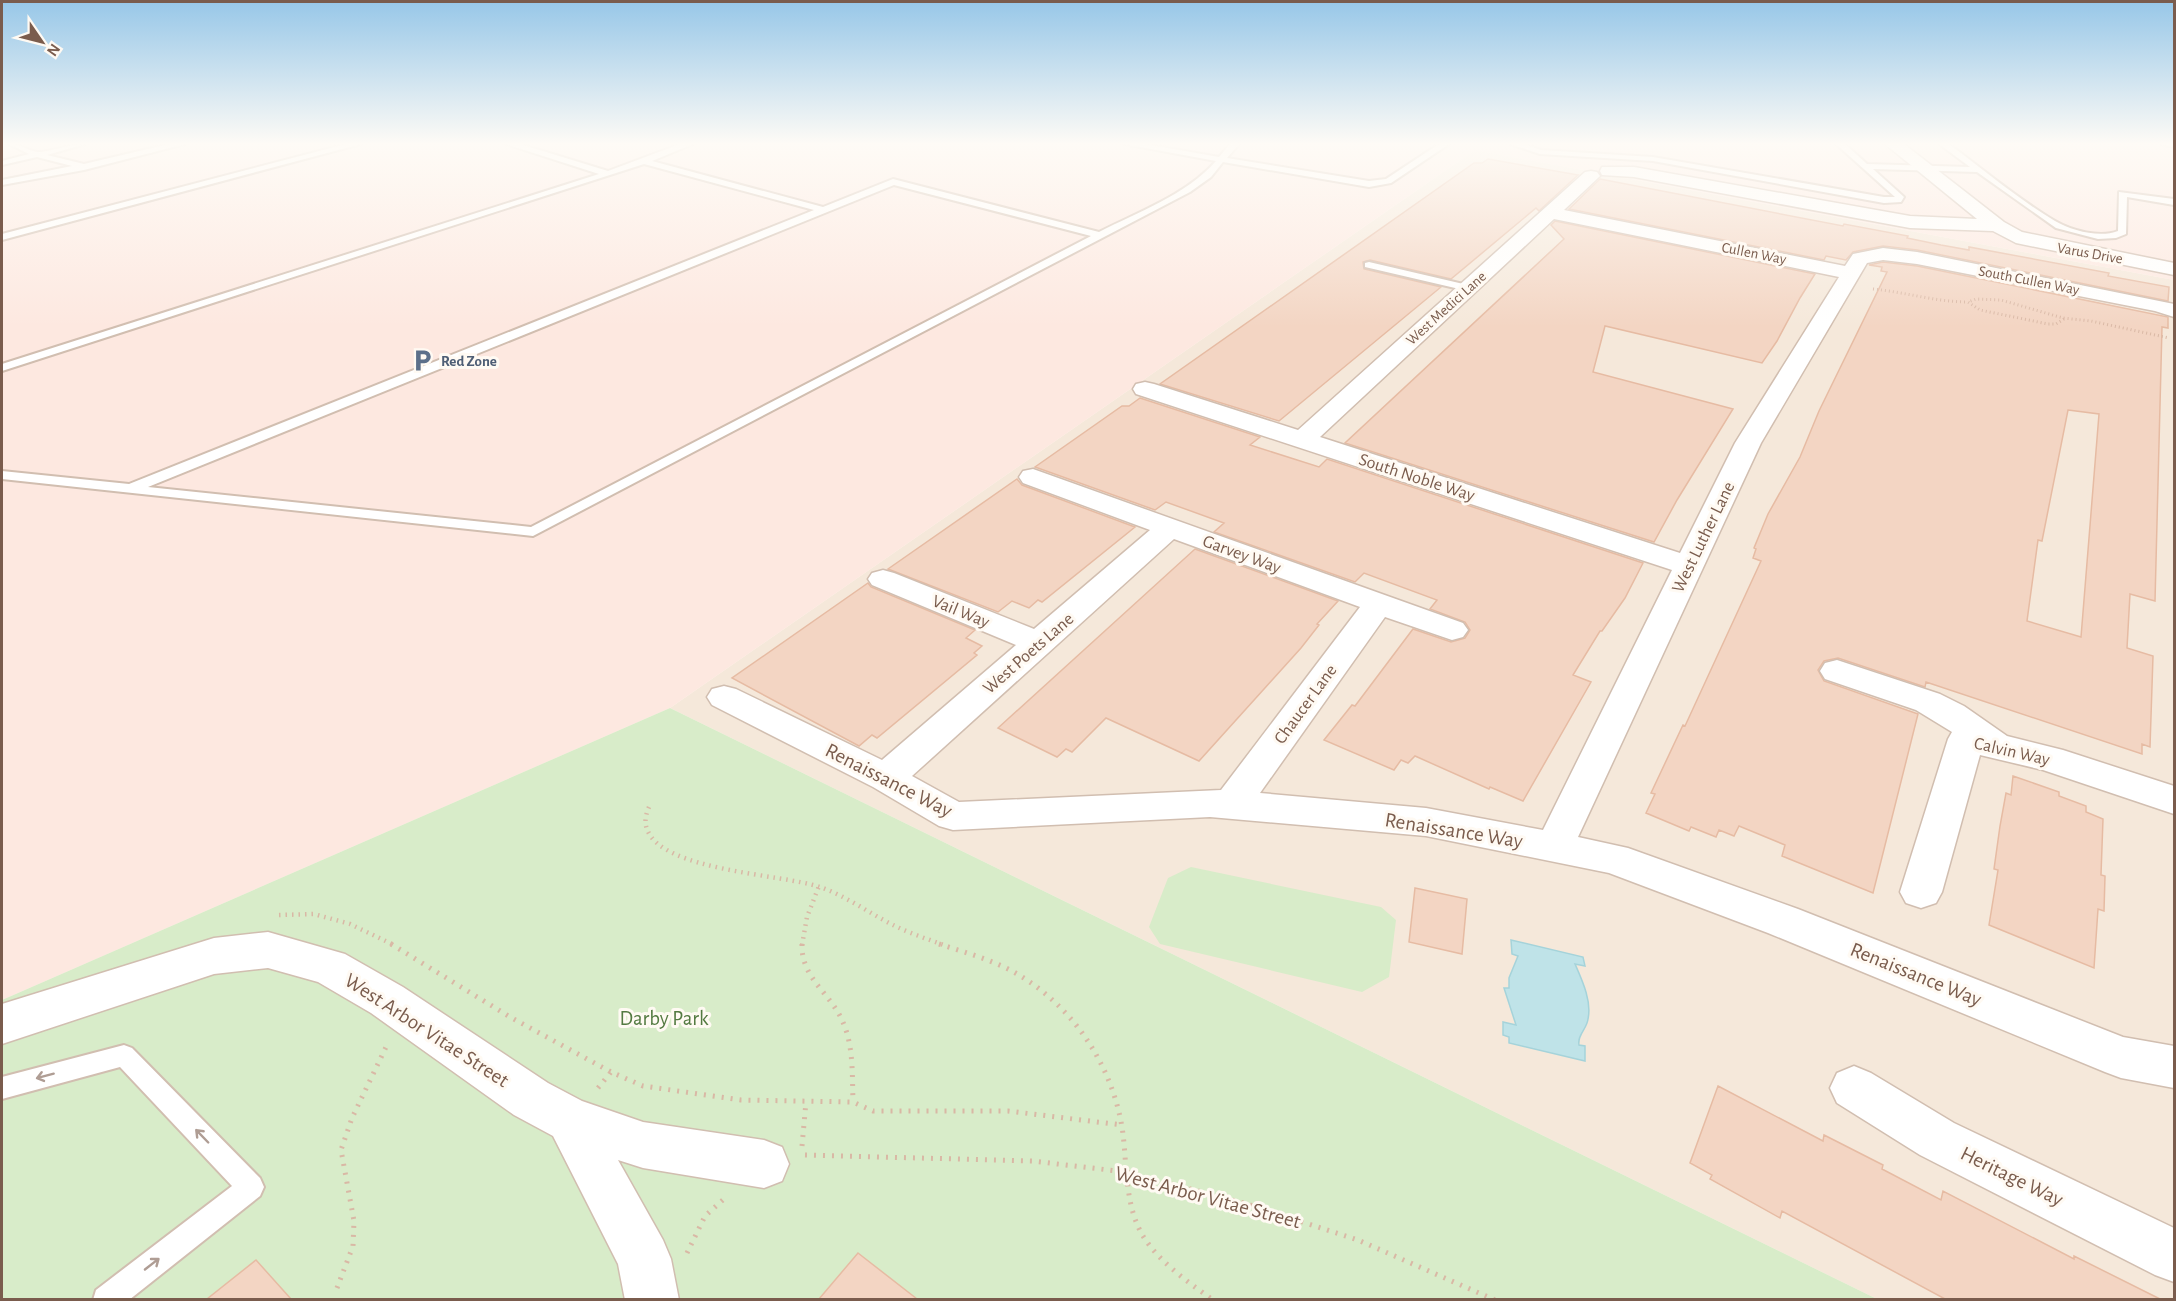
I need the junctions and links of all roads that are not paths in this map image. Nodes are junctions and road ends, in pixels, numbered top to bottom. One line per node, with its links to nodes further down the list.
1 (125, 205): 16 (lane)
2 (512, 205): 23 (lane)
3 (804, 205): 12 (lane)
4 (836, 205): 12 (lane)
5 (981, 205): 15 (lane)
6 (1159, 205): 15 (lane)
7 (1562, 205): 13 (street, West Medici Lane)
8 (1814, 205): 14 (street)
9 (1970, 205): 14 (street, Varus Drive)
10 (2028, 205): 11 (lane)
11 (2122, 205)
12 (823, 210): 28 (lane)
13 (1551, 213): 20 (street, Cullen Way); 21 (street, West Medici Lane)
14 (1997, 226): 19 (street, Varus Drive)
15 (1098, 235): 28 (lane)
16 (2, 237)
17 (1883, 254): 20 (street, West Luther Lane); 22 (street, South Cullen Way)
18 (1369, 265): 21 (lane)
19 (2175, 268)
20 (1862, 281): 30 (street, West Luther Lane)
21 (1468, 288): 25 (street, West Medici Lane)
22 (2175, 311)
23 (2, 368)
24 (1145, 389): 25 (street, South Noble Way)
25 (1302, 440): 30 (street, South Noble Way)
26 (2, 475): 28 (lane)
27 (1033, 477): 29 (street, Garvey Way)
28 (130, 489)
29 (1170, 527): 32 (street, Garvey Way); 34 (street, West Poets Lane)
30 (1689, 566): 41 (street, West Luther Lane)
31 (883, 579): 34 (street, Vail Way)
32 (1378, 603): 33 (street, Garvey Way); 40 (street, Chaucer Lane)
33 (1452, 630)
34 (1039, 643): 38 (street, West Poets Lane)
35 (1837, 670): 37 (street)
36 (724, 697): 38 (street, Renaissance Way)
37 (1998, 747): 39 (street, Calvin Way); 42 (street, Calvin Way)
38 (886, 778): 40 (street, Renaissance Way)
39 (2175, 800)
40 (1231, 805): 41 (street, Renaissance Way)
41 (1554, 847): 44 (street, Renaissance Way)
42 (1921, 892)
43 (2, 1024): 47 (street, West Arbor Vitae Street)
44 (2175, 1067)
45 (2, 1088): 50 (lane, one-way to 45)
46 (1854, 1088): 49 (street, Heritage Way)
47 (570, 1120): 48 (street, West Arbor Vitae Street); 51 (street)
48 (782, 1160)
49 (2175, 1256)
50 (106, 1299)
51 (652, 1299)

